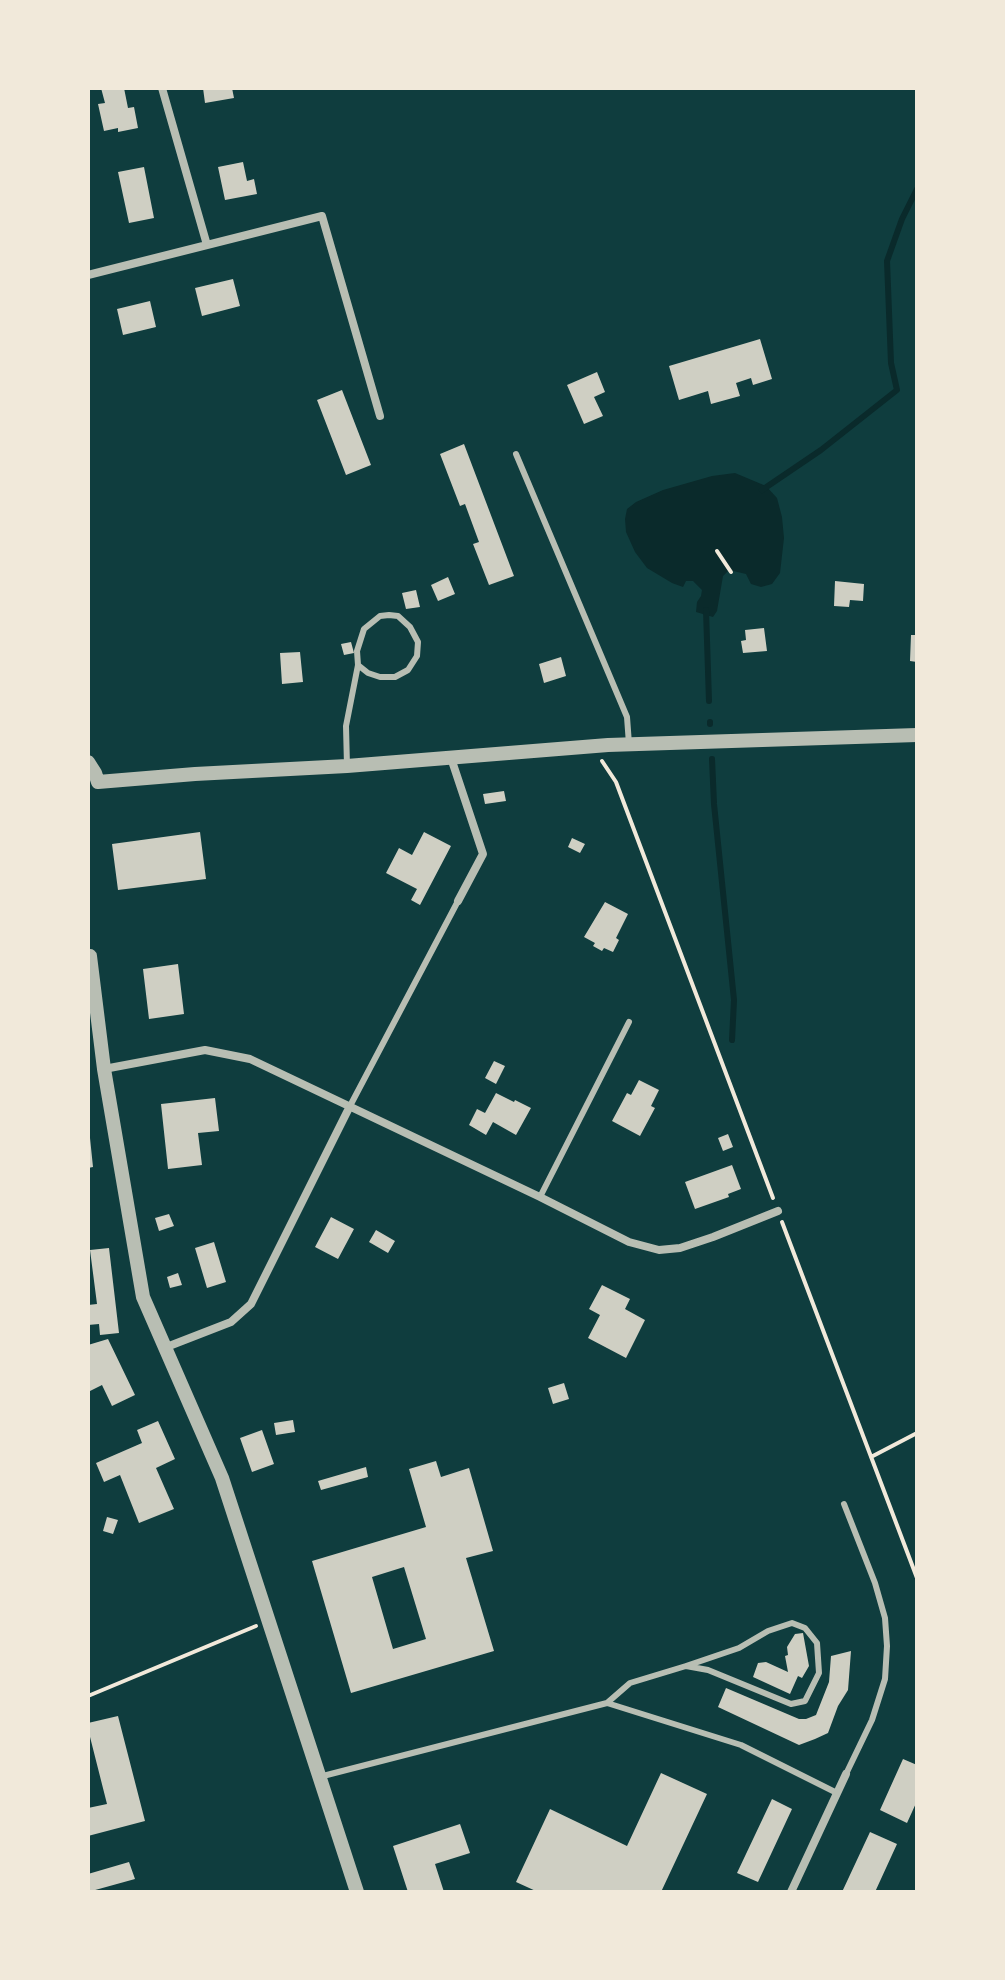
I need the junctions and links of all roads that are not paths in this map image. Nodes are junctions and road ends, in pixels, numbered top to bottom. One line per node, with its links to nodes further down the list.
1 (162, 88): 2 (street)
2 (207, 245): 3 (street); 4 (street)
3 (88, 275)
4 (380, 416)
5 (516, 454): 8 (lane)
6 (358, 665): 6 (lane); 11 (lane)
7 (917, 735): 8 (street)
8 (629, 744): 9 (street)
9 (451, 758): 11 (street); 12 (street)
10 (88, 762): 11 (street)
11 (347, 766)
12 (458, 901): 16 (lane)
13 (90, 956): 15 (street)
14 (629, 1022): 17 (lane)
15 (104, 1069): 16 (street); 19 (street)
16 (350, 1106): 17 (street); 19 (street)
17 (540, 1197): 18 (street)
18 (778, 1211)
19 (164, 1348): 24 (street)
20 (844, 1504): 23 (lane)
21 (686, 1666): 21 (lane); 22 (lane)
22 (607, 1703): 24 (lane); 25 (lane)
23 (846, 1774): 25 (street)
24 (319, 1777): 26 (street)
25 (837, 1793): 27 (street)
26 (357, 1892)
27 (791, 1892)

